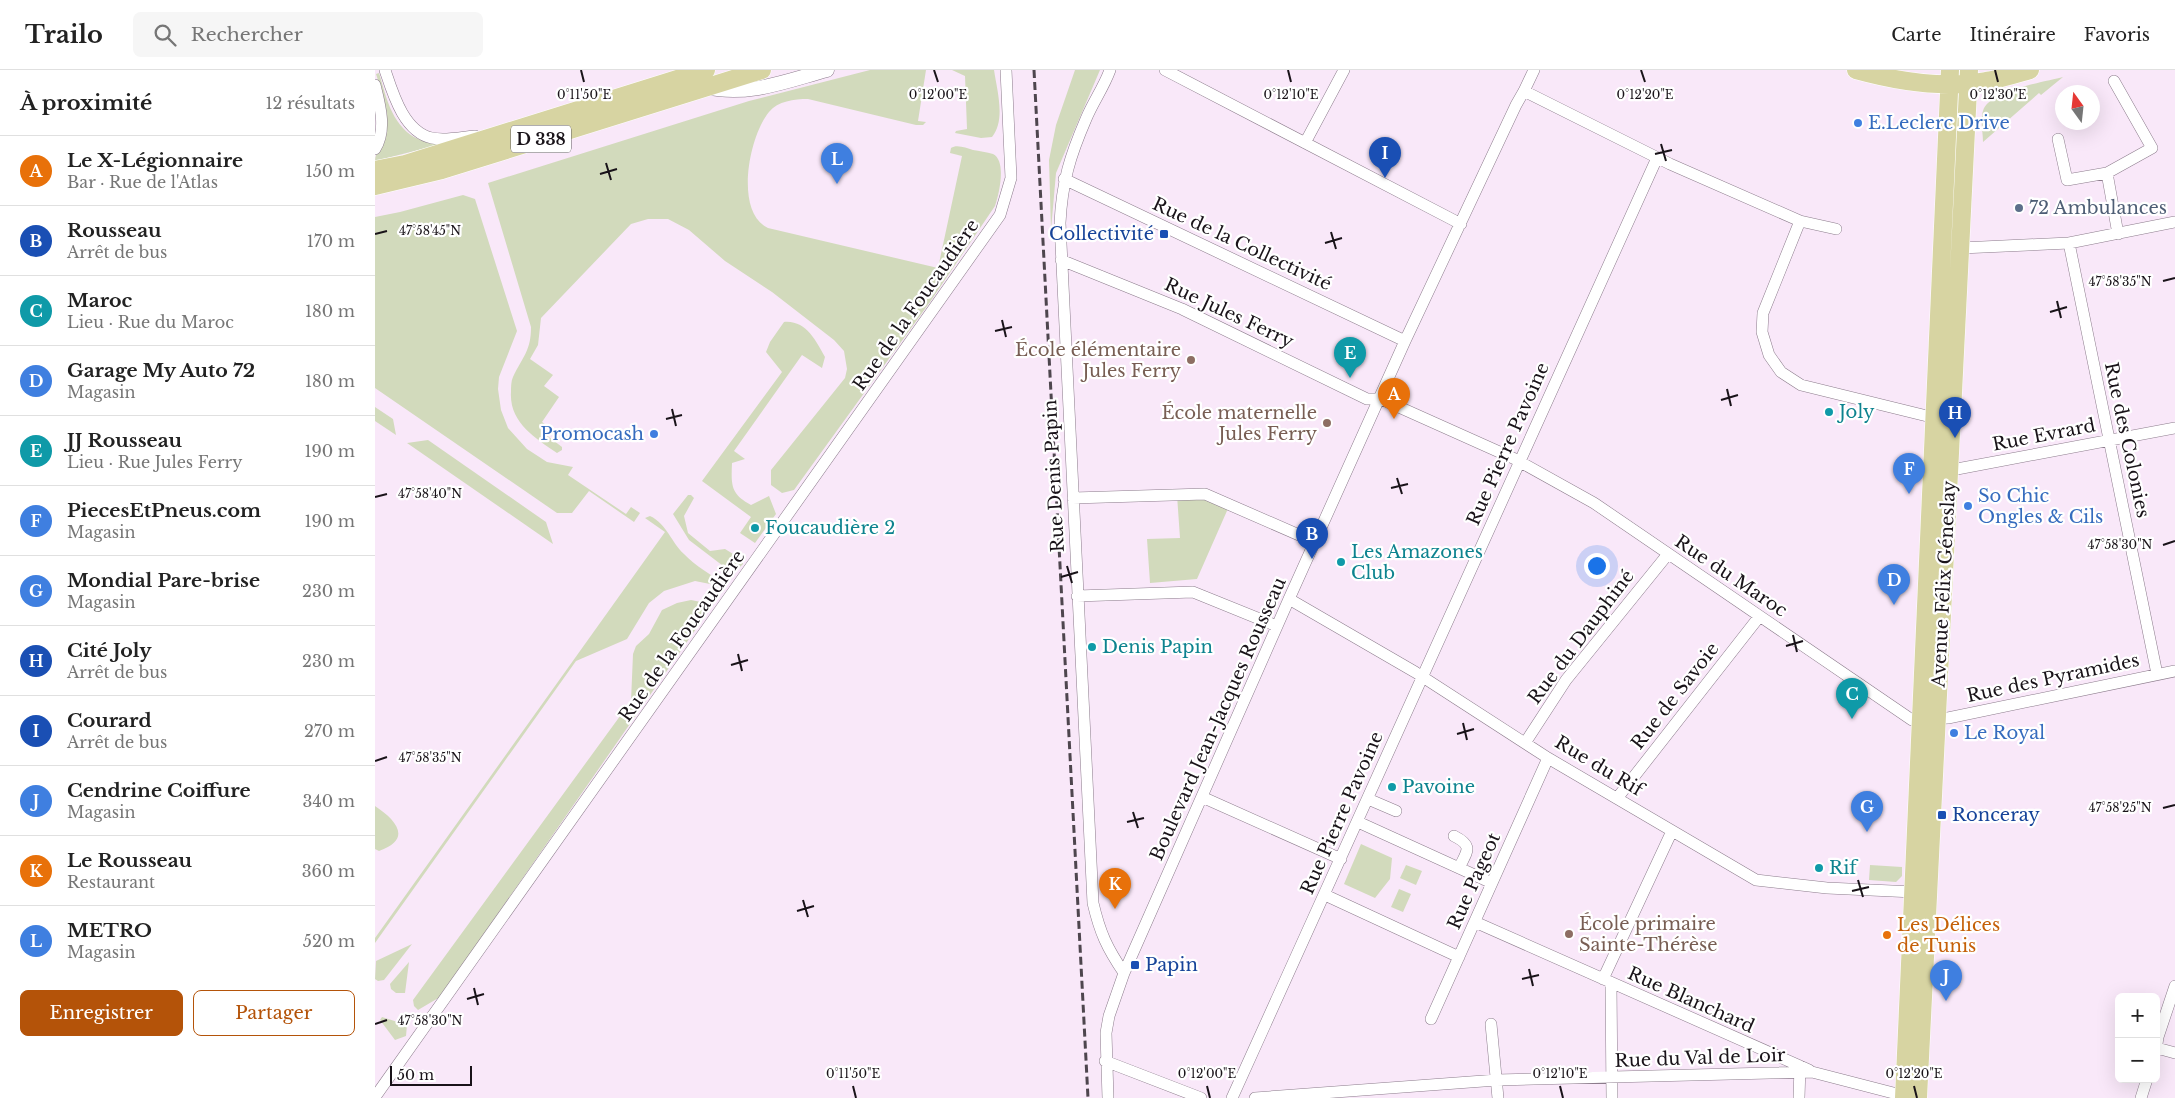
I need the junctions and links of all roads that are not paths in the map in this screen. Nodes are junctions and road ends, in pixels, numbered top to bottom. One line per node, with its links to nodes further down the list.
1 (385, 70): 19 (street)
2 (762, 70): 15 (main road, D 338)
3 (827, 70): 15 (street, D 338)
4 (1006, 70): 83 (street, Rue de la Foucaudière)
5 (1110, 70): 26 (street, Rue Denis Papin)
6 (1165, 70): 11 (street)
7 (1344, 70): 21 (street)
8 (1534, 70): 18 (street, Boulevard Jean-Jacques Rousseau)
9 (1856, 70): 13 (main road)
10 (2030, 70): 14 (main road)
11 (1179, 73): 21 (street)
12 (684, 74): 15 (main road, D 338); 19 (main road, D 338)
13 (1950, 77): 14 (main road); 38 (main road, Avenue Félix Géneslay)
14 (1969, 77): 34 (main road, Avenue Félix Géneslay)
15 (706, 79): 27 (main road, D 338)
16 (2114, 81): 25 (street)
17 (375, 84): 22 (street)
18 (1524, 91): 23 (street); 30 (street, Boulevard Jean-Jacques Rousseau)
19 (509, 132): 24 (main road, D 338)
20 (2058, 138): 25 (street)
21 (1305, 143): 30 (street)
22 (375, 149)
23 (1657, 158): 28 (street); 41 (street, Rue Pierre Pavoine)
24 (375, 170)
25 (2107, 173): 32 (street)
26 (1064, 179): 35 (street, Rue Denis Papin); 36 (street, Rue de la Collectivité)
27 (375, 186)
28 (1800, 221): 31 (street); 38 (street)
29 (2175, 222): 32 (street)
30 (1461, 224): 36 (street, Boulevard Jean-Jacques Rousseau)
31 (1836, 229)
32 (2118, 234): 33 (street)
33 (2069, 243): 34 (street); 40 (street, Rue des Colonies)
34 (1961, 248): 42 (main road, Avenue Félix Géneslay)
35 (1061, 260): 37 (street, Rue Jules Ferry); 43 (street, Rue Denis Papin)
36 (1405, 341): 37 (street, Boulevard Jean-Jacques Rousseau)
37 (1381, 399): 41 (street, Rue Jules Ferry); 44 (street, Boulevard Jean-Jacques Rousseau)
38 (1935, 416): 42 (main road, Avenue Félix Géneslay)
39 (2175, 428): 40 (street, Rue Evrard)
40 (2109, 440): 42 (street, Rue Evrard); 51 (street, Rue des Colonies)
41 (1519, 460): 45 (street, Rue du Maroc); 52 (street, Rue Pierre Pavoine)
42 (1941, 469): 53 (main road, Avenue Félix Géneslay)
43 (1073, 498): 44 (street); 46 (street, Rue Denis Papin)
44 (1315, 542): 47 (street, Boulevard Jean-Jacques Rousseau)
45 (1667, 554): 48 (street, Rue du Maroc); 54 (street, Rue du Dauphiné)
46 (1077, 596): 49 (street); 70 (street, Rue Denis Papin)
47 (1289, 599): 49 (street, Boulevard Jean-Jacques Rousseau); 52 (street, Rue du Rif)
48 (1759, 617): 53 (street, Rue du Maroc); 57 (street, Rue de Savoie)
49 (1277, 626): 56 (street, Boulevard Jean-Jacques Rousseau)
50 (2175, 671): 51 (street, Rue des Pyramides)
51 (2157, 674): 53 (street, Rue des Pyramides)
52 (1421, 678): 54 (street, Rue du Rif); 58 (street, Rue Pierre Pavoine)
53 (1929, 719): 66 (main road, Avenue Félix Géneslay); 84 (main road, Avenue Félix Géneslay)
54 (1525, 742): 55 (street, Rue du Rif)
55 (1548, 758): 57 (street, Rue du Rif); 65 (street, Rue Pageot)
56 (1202, 797): 63 (street); 70 (street, Boulevard Jean-Jacques Rousseau)
57 (1618, 797): 61 (street, Rue du Rif)
58 (1368, 799): 59 (street); 60 (street, Rue Pierre Pavoine)
59 (1396, 811)
60 (1358, 822): 63 (street, Rue Pierre Pavoine); 64 (street)
61 (1672, 831): 66 (street, Rue du Rif); 71 (street)
62 (1454, 836): 64 (street)
63 (1341, 859): 67 (street, Rue Pierre Pavoine)
64 (1459, 868): 65 (street)
65 (1492, 883): 68 (street, Rue Pageot)
66 (1914, 892): 84 (main road, Avenue Félix Géneslay)
67 (1325, 895): 69 (street); 87 (street, Rue Pierre Pavoine)
68 (1475, 922): 69 (street, Rue Pageot); 71 (street, Rue Blanchard)
69 (1459, 957): 73 (street, Rue Pageot)
70 (1125, 973): 78 (street, Boulevard Jean-Jacques Rousseau)
71 (1607, 981): 79 (street, Rue Blanchard); 80 (street)
72 (2175, 986): 75 (street)
73 (1431, 1019)
74 (1491, 1024): 81 (street)
75 (2158, 1038)
76 (2160, 1050): 77 (street)
77 (2175, 1053)
78 (1105, 1061): 85 (street, Boulevard Jean-Jacques Rousseau); 86 (street)
79 (1800, 1069): 80 (street, Rue du Val de Loir); 84 (street, Rue du Val de Loir); 91 (street)
80 (1612, 1078): 81 (street, Rue du Val de Loir); 90 (street)
81 (1497, 1080): 88 (street, Rue du Val de Loir); 89 (street)
82 (2146, 1083): 92 (street)
83 (375, 1097)
84 (1909, 1097)
85 (1108, 1098)
86 (1201, 1098)
87 (1232, 1098)
88 (1255, 1098)
89 (1498, 1098)
90 (1612, 1098)
91 (1799, 1098)
92 (2141, 1098)

